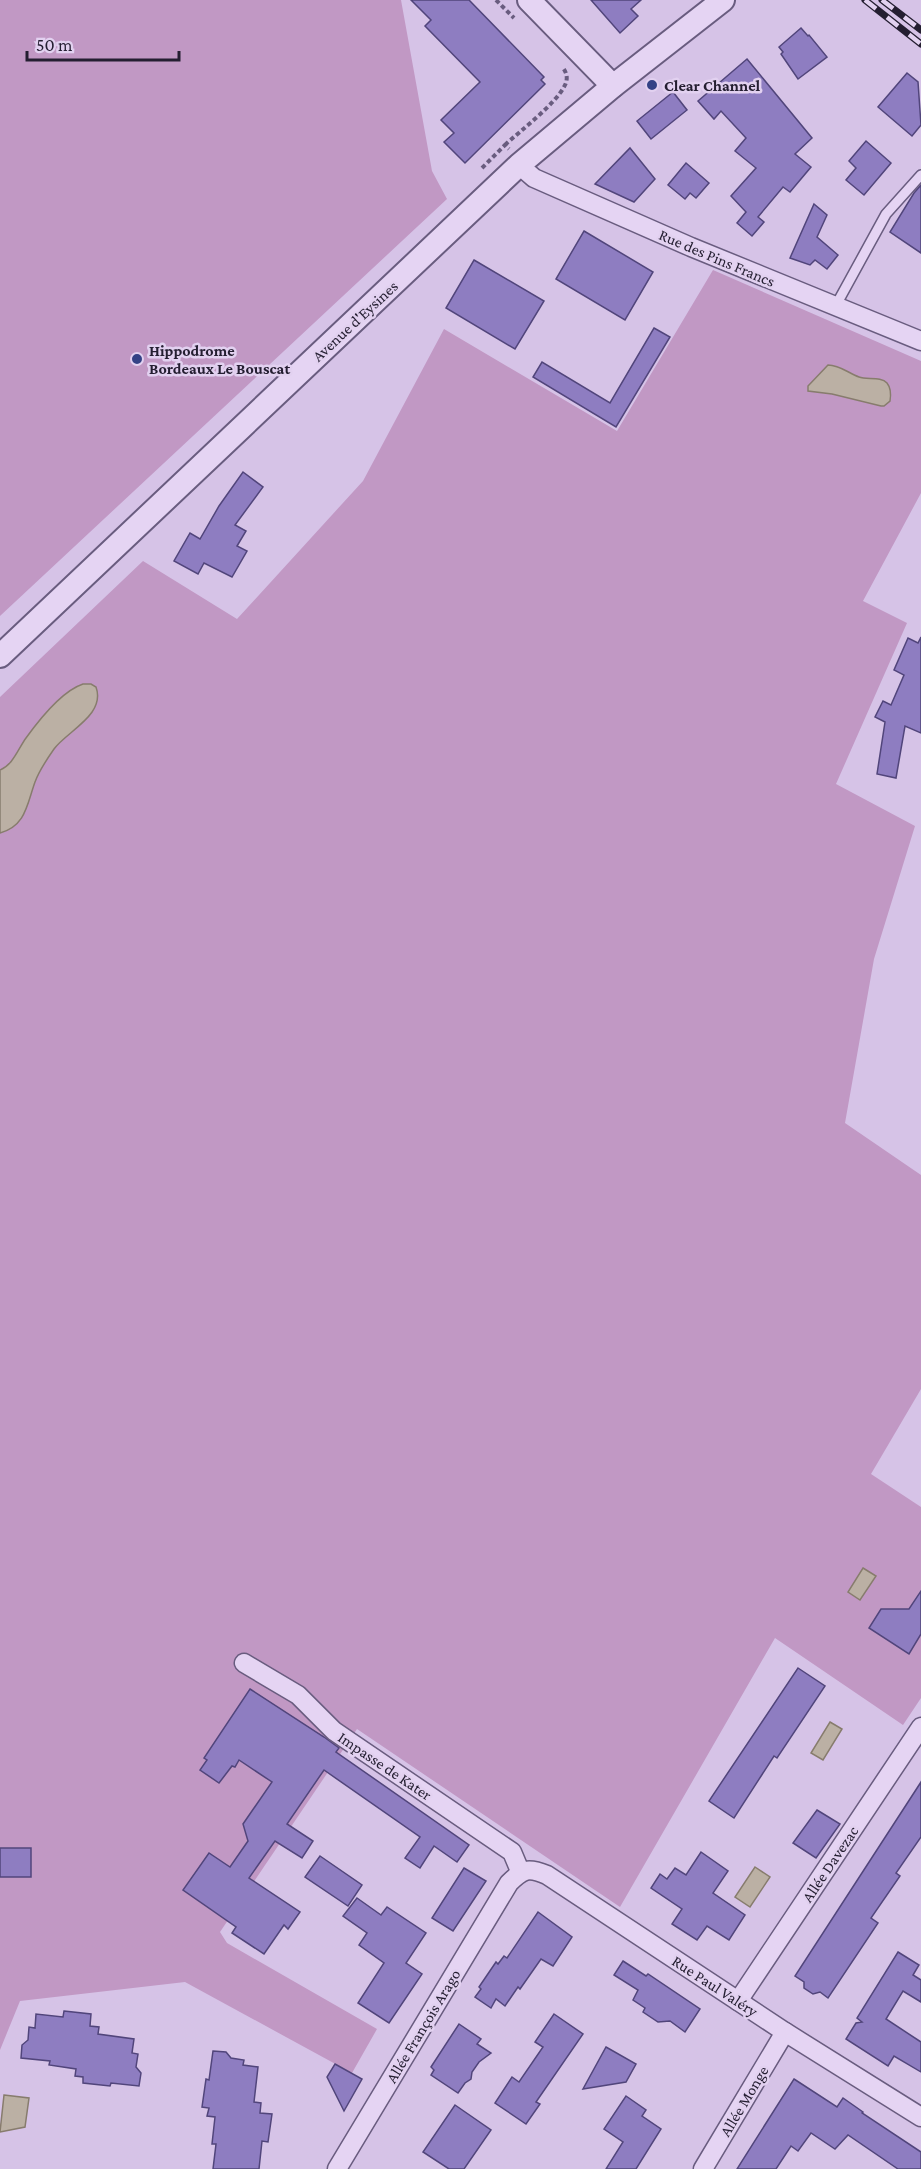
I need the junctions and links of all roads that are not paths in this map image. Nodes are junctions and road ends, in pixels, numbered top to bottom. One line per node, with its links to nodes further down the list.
1 (529, 0): 3 (street)
2 (723, 0): 3 (street, Avenue d'Eysines)
3 (613, 86): 4 (street, Avenue d'Eysines)
4 (519, 165): 6 (street, Rue des Pins Francs); 8 (street, Avenue d'Eysines)
5 (921, 175): 6 (lane)
6 (836, 307): 7 (street, Rue des Pins Francs)
7 (921, 341)
8 (0, 656)
9 (244, 1663): 11 (street, Impasse de Kater)
10 (921, 1727): 12 (street, Allée Davezac)
11 (515, 1877): 12 (street, Rue Paul Valéry); 15 (street, Allée François Arago)
12 (738, 2001): 13 (street, Rue Paul Valéry)
13 (785, 2032): 14 (street, Rue Paul Valéry); 16 (street, Allée Monge)
14 (919, 2112)
15 (337, 2169)
16 (703, 2169)

